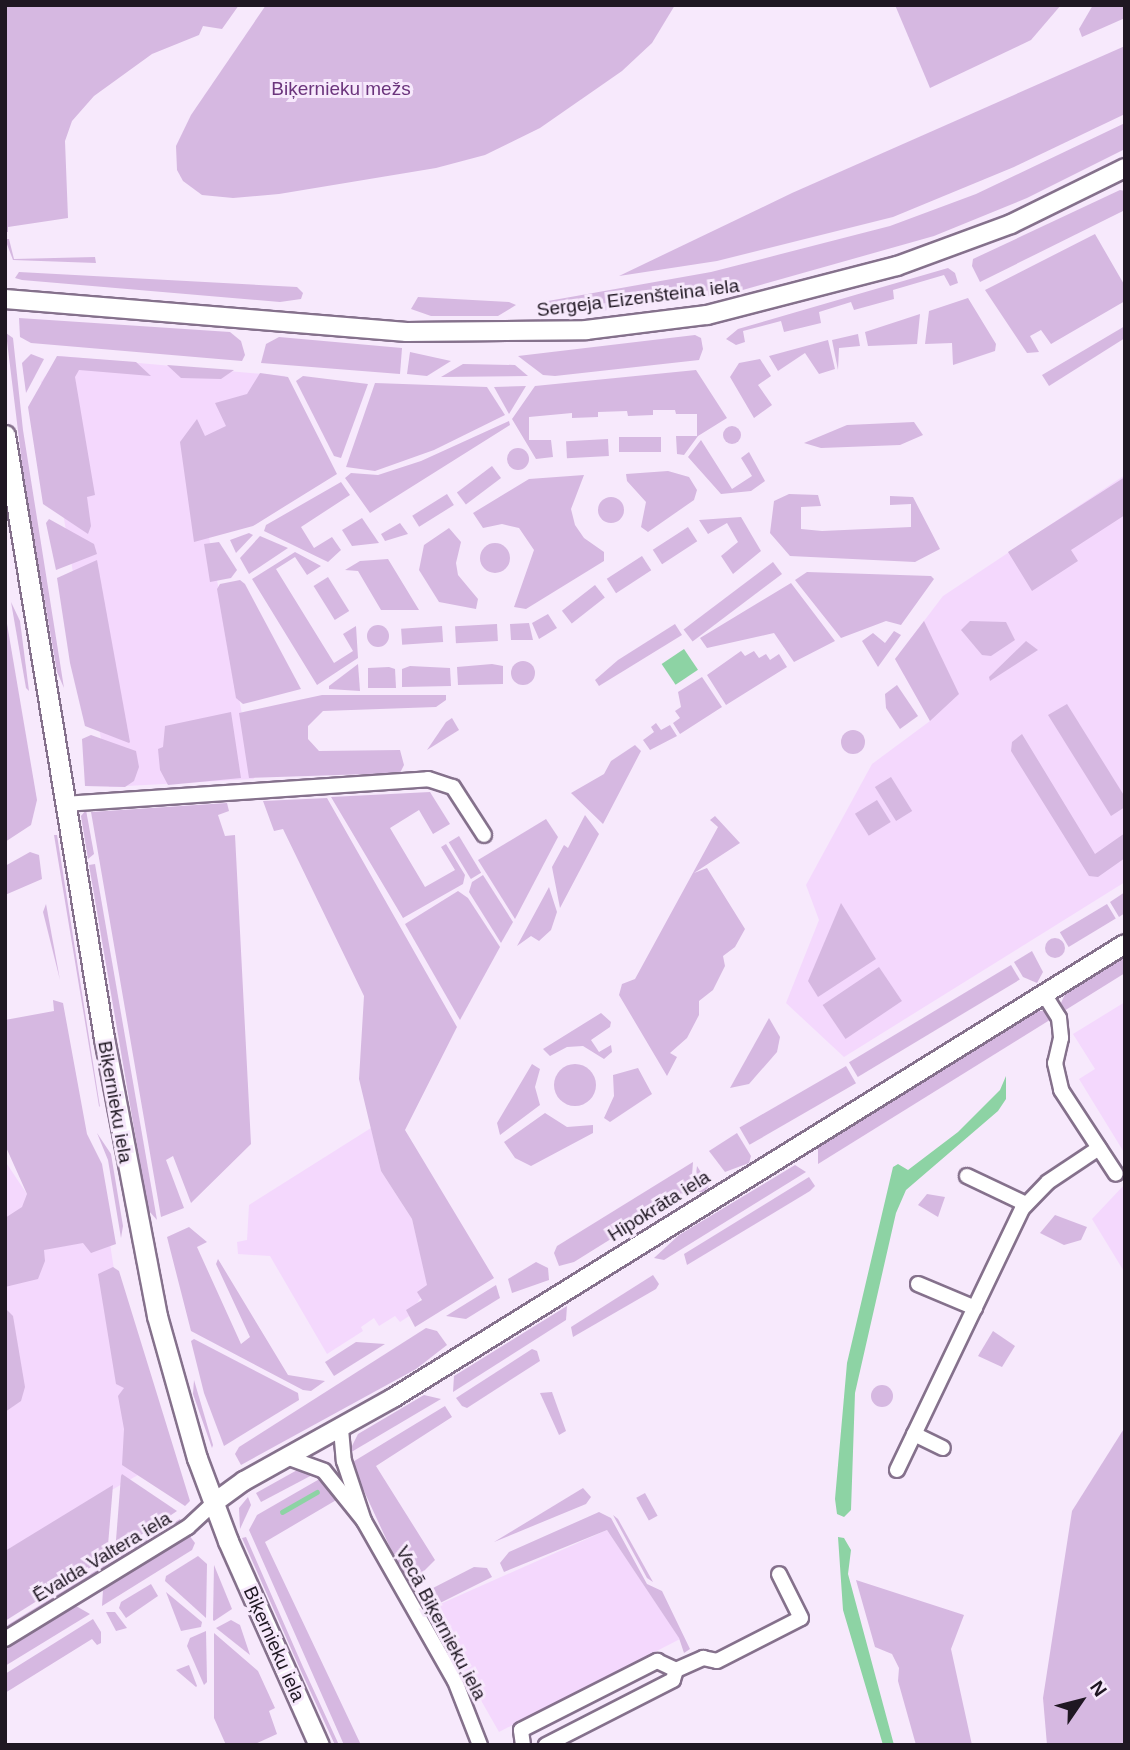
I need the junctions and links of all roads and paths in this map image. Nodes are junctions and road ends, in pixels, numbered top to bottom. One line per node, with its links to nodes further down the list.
1 (1125, 168): 2 (street, Sergeja Eizenšteina iela)
2 (5, 299)
3 (5, 435): 4 (main road, Biķernieku iela)
4 (64, 804): 5 (street); 19 (main road, Biķernieku iela)
5 (484, 835)
6 (1125, 944): 7 (street, Hipokrāta iela)
7 (1044, 994): 8 (street); 14 (street, Hipokrāta iela)
8 (1099, 1148): 9 (street); 11 (street)
9 (1116, 1174)
10 (967, 1176): 11 (street)
11 (1026, 1204): 13 (street)
12 (918, 1284): 13 (street)
13 (975, 1308): 15 (street)
14 (341, 1429): 17 (street, Hipokrāta iela); 20 (street, Vecā Biķernieku iela)
15 (914, 1434): 16 (street); 18 (street)
16 (943, 1448)
17 (289, 1458): 19 (street, Hipokrāta iela); 20 (street, Vecā Biķernieku iela)
18 (897, 1470)
19 (215, 1502): 22 (street, Ēvalda Valtera iela); 24 (main road, Biķernieku iela)
20 (364, 1521): 25 (street, Vecā Biķernieku iela)
21 (779, 1574): 23 (street)
22 (5, 1639)
23 (676, 1670): 26 (street); 27 (street)
24 (318, 1745)
25 (480, 1745)
26 (523, 1745)
27 (546, 1745)

